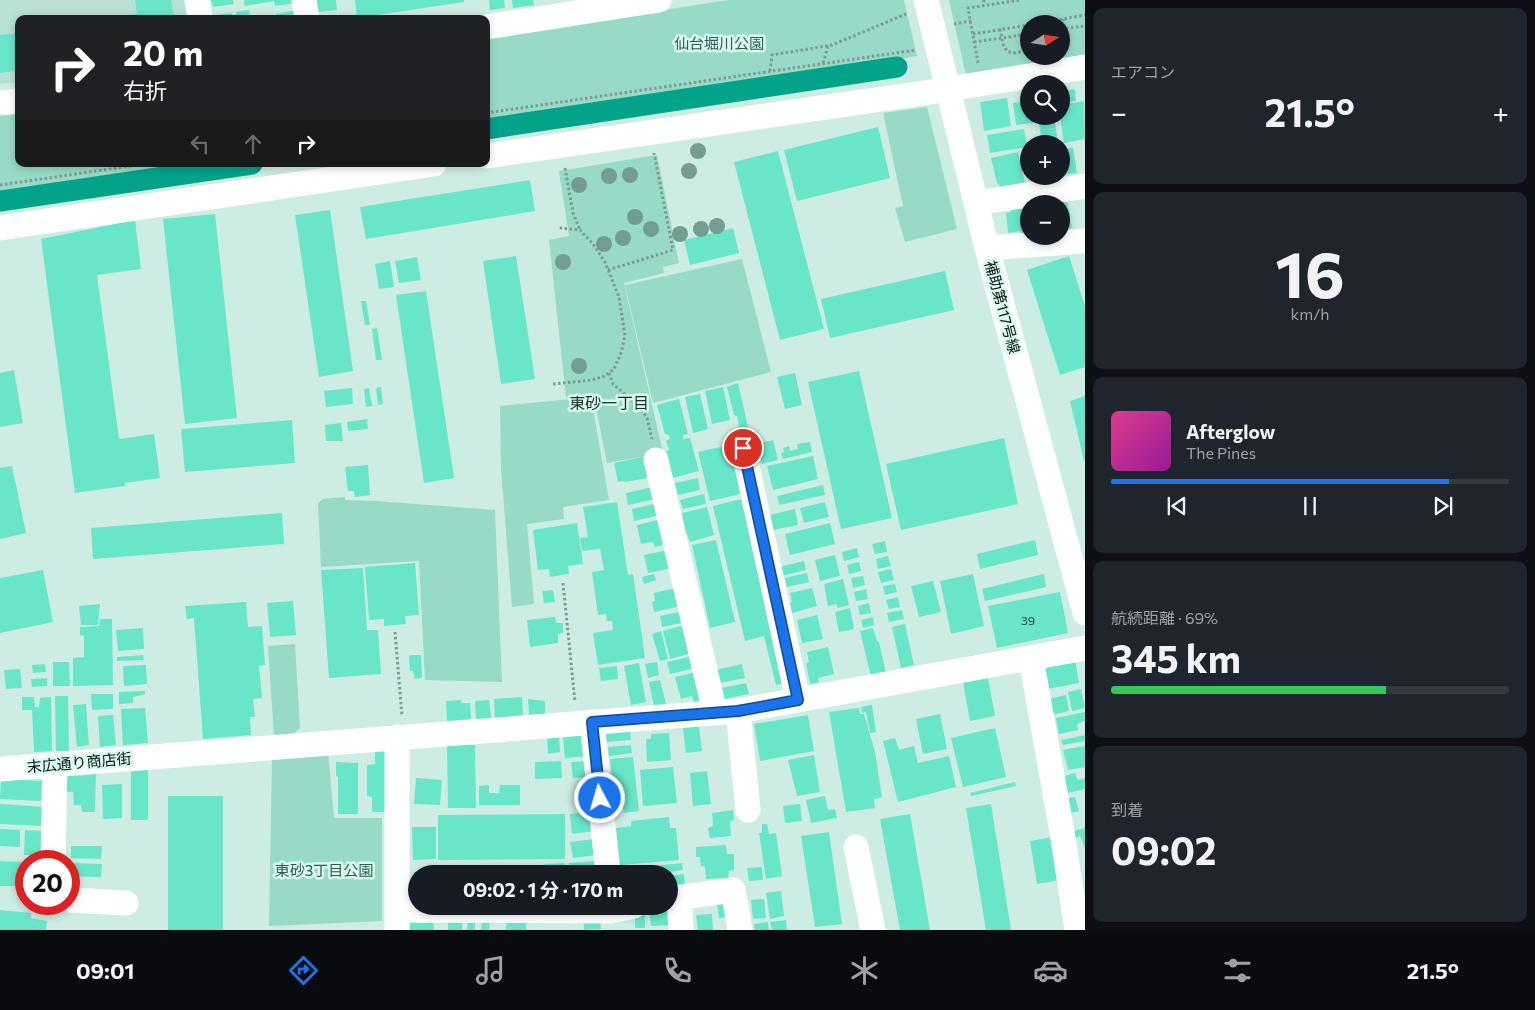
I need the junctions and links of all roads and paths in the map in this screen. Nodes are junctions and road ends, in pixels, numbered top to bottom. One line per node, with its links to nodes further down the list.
1 (197, 0): 10 (street)
2 (304, 0): 11 (street)
3 (659, 0): 6 (street)
4 (984, 0): 7 (path)
5 (1020, 0): 7 (path)
6 (604, 4): 9 (street)
7 (984, 5): 14 (path)
8 (918, 6): 25 (path); 32 (street, 補助第117号線)
9 (543, 9): 16 (street)
10 (199, 15)
11 (306, 15)
12 (1085, 15): 13 (path)
13 (1070, 18)
14 (971, 21): 15 (path); 21 (path)
15 (951, 25)
16 (490, 26)
17 (1020, 26): 20 (path)
18 (1085, 26): 19 (path)
19 (1070, 28)
20 (1000, 29): 21 (path); 23 (path)
21 (973, 34): 24 (path)
22 (1020, 35): 23 (path)
23 (1002, 38): 24 (path); 27 (path)
24 (974, 42): 29 (path)
25 (828, 46): 28 (path); 31 (path)
26 (920, 49): 28 (path)
27 (1020, 52)
28 (823, 63): 31 (path)
29 (978, 64)
30 (1085, 67): 32 (street)
31 (770, 71): 35 (path)
32 (948, 89): 37 (street); 43 (street, 補助第117号線)
33 (15, 101): 34 (street)
34 (0, 103)
35 (490, 112)
36 (652, 144): 49 (path)
37 (490, 155)
38 (564, 160): 46 (path)
39 (123, 167): 41 (path)
40 (414, 167): 44 (street)
41 (0, 185)
42 (1085, 186): 43 (street)
43 (976, 203): 48 (street, 補助第117号線)
44 (0, 228)
45 (559, 228): 46 (path)
46 (580, 230): 49 (path)
47 (1085, 241): 48 (street)
48 (987, 248): 55 (street, 補助第117号線)
49 (608, 270): 50 (path)
50 (609, 373): 51 (path); 53 (path)
51 (553, 384)
52 (743, 448): 59 (street)
53 (656, 460): 60 (street)
54 (563, 583): 61 (path)
55 (1085, 613)
56 (396, 632): 62 (path)
57 (1085, 648): 58 (street, 末広通り商店街)
58 (1031, 658): 59 (street, 末広通り商店街); 79 (street)
59 (798, 700): 60 (street, 末広通り商店街)
60 (726, 712): 61 (street, 末広通り商店街); 65 (street)
61 (585, 723): 62 (street, 末広通り商店街); 68 (street)
62 (400, 737): 63 (street, 末広通り商店街); 74 (street)
63 (55, 764): 64 (street, 末広通り商店街); 67 (street)
64 (0, 768)
65 (748, 810)
66 (856, 847): 78 (street)
67 (53, 850)
68 (607, 865)
69 (678, 897): 77 (street)
70 (80, 901): 71 (street)
71 (126, 903)
72 (594, 915): 75 (street)
73 (678, 915): 76 (street)
74 (397, 920): 75 (street)
75 (535, 920)
76 (681, 930)
77 (740, 930)
78 (873, 930)
79 (1077, 930)

